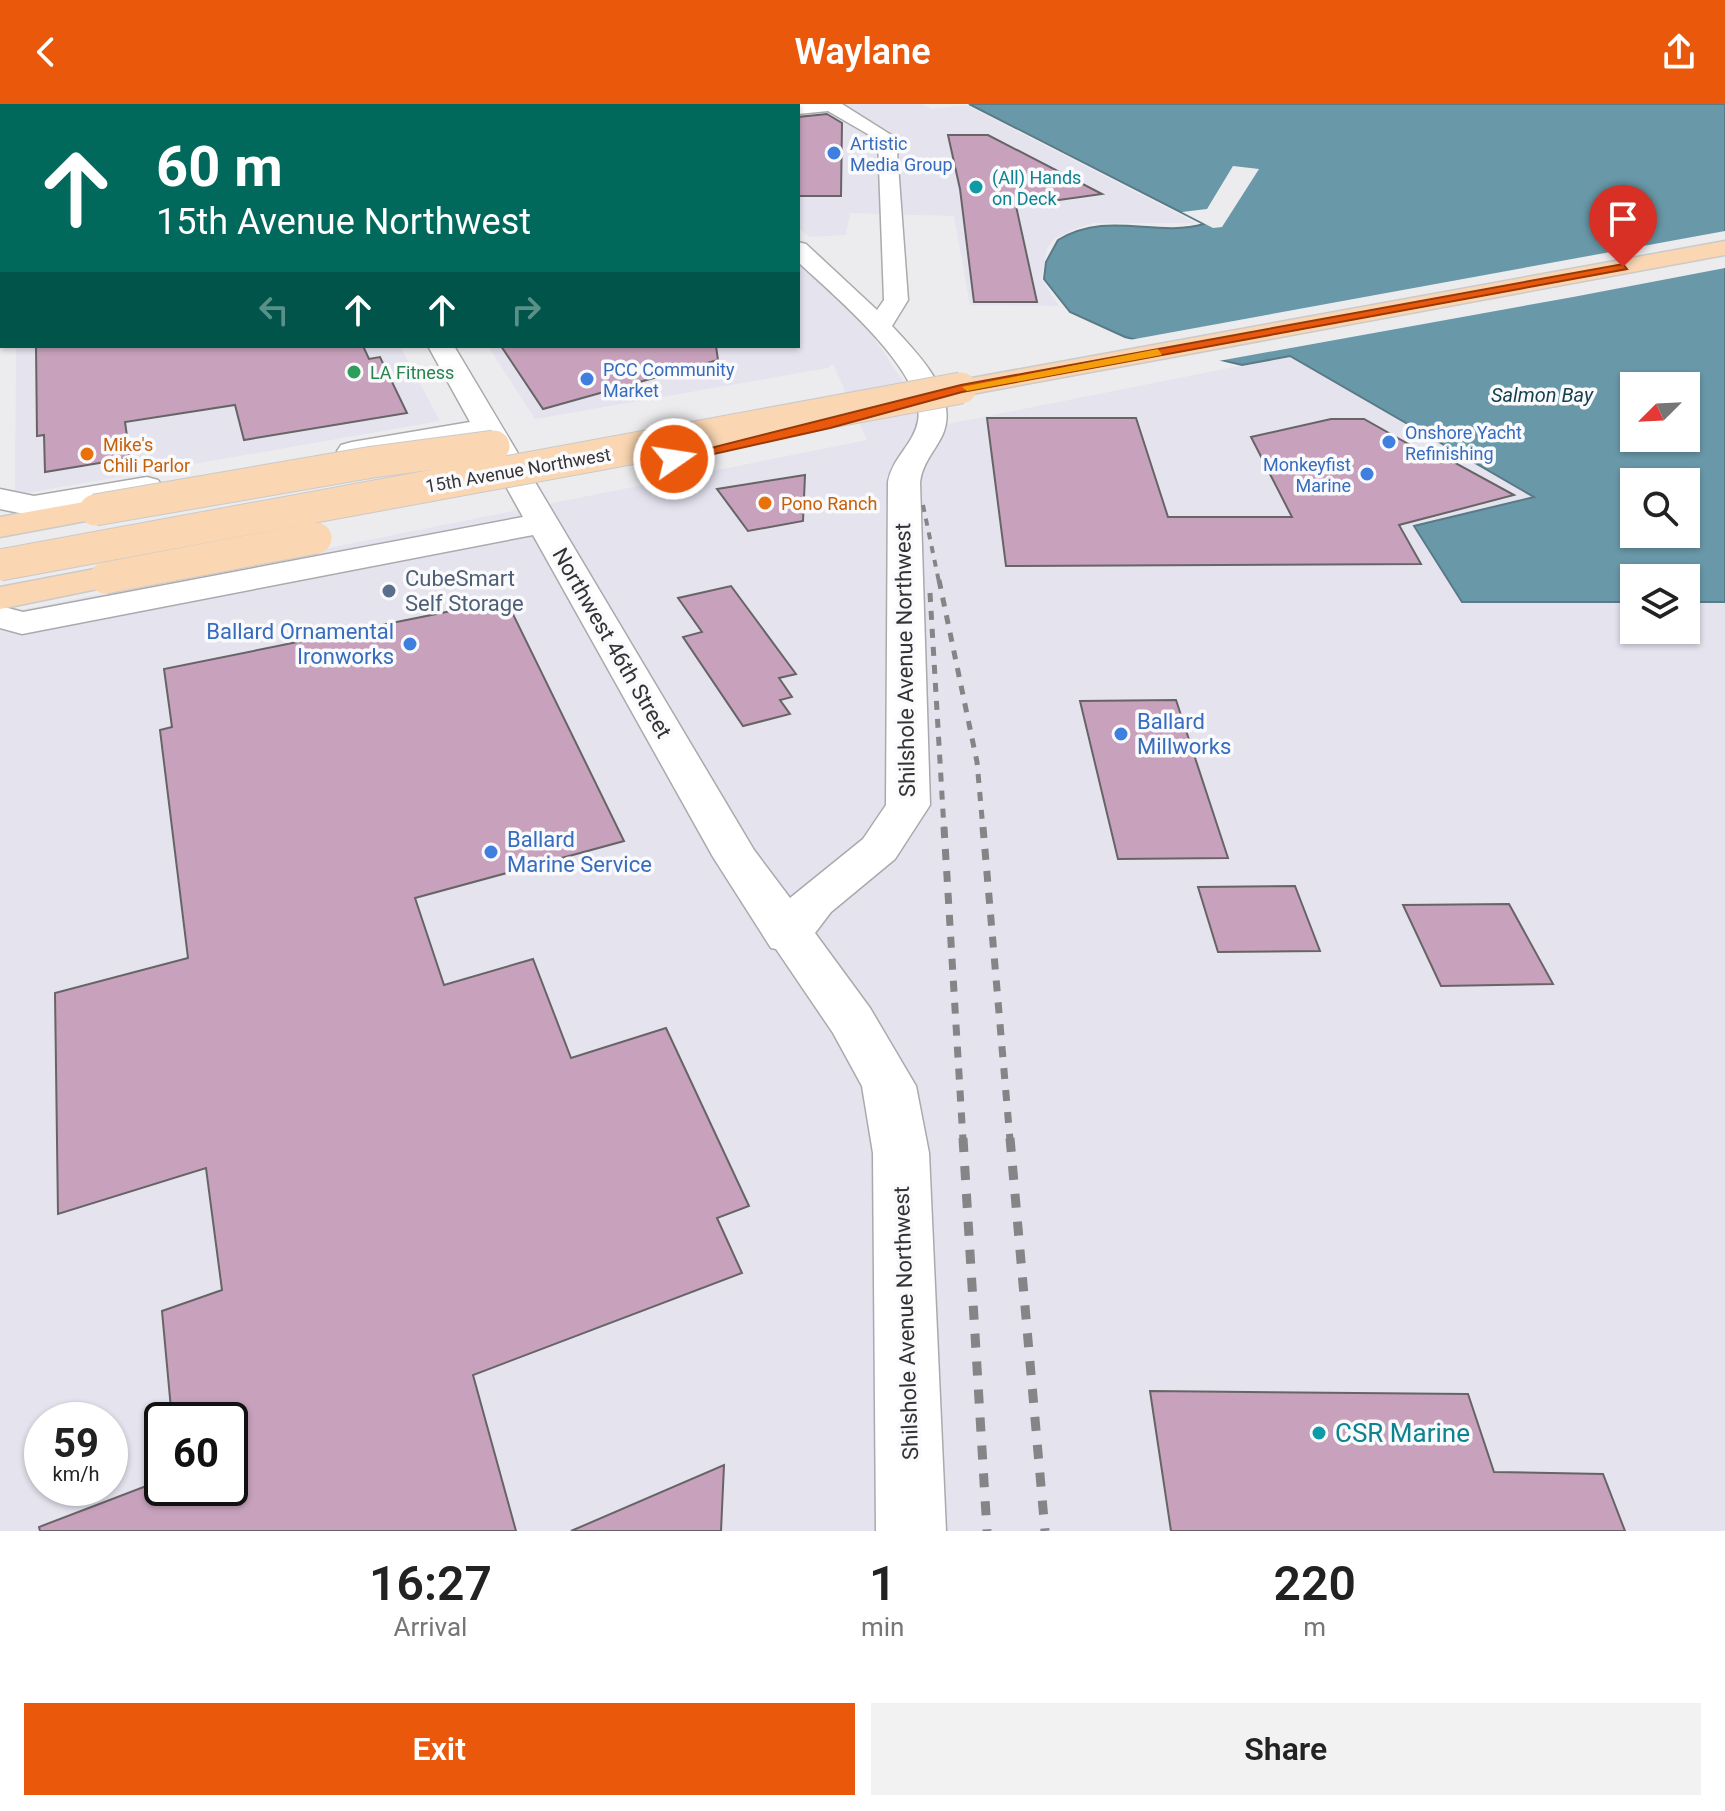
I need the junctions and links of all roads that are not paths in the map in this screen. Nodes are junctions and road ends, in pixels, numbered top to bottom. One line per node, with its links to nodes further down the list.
1 (831, 105): 2 (street); 5 (street)
2 (800, 109)
3 (1725, 248): 7 (main road, 15th Avenue Northwest)
4 (800, 251): 5 (street)
5 (879, 327): 14 (street, Shilshole Avenue Northwest)
6 (442, 348): 8 (street, Northwest 46th Street)
7 (961, 388): 11 (main road, bridge); 12 (main road, 15th Avenue Northwest, bridge); 13 (main road, bridge)
8 (488, 428): 9 (street); 10 (street, Northwest 46th Street)
9 (0, 499)
10 (543, 523): 13 (street); 14 (street, Northwest 46th Street)
11 (0, 527)
12 (0, 565)
13 (6, 618)
14 (788, 936): 15 (street, Shilshole Avenue Northwest)
15 (911, 1531)

